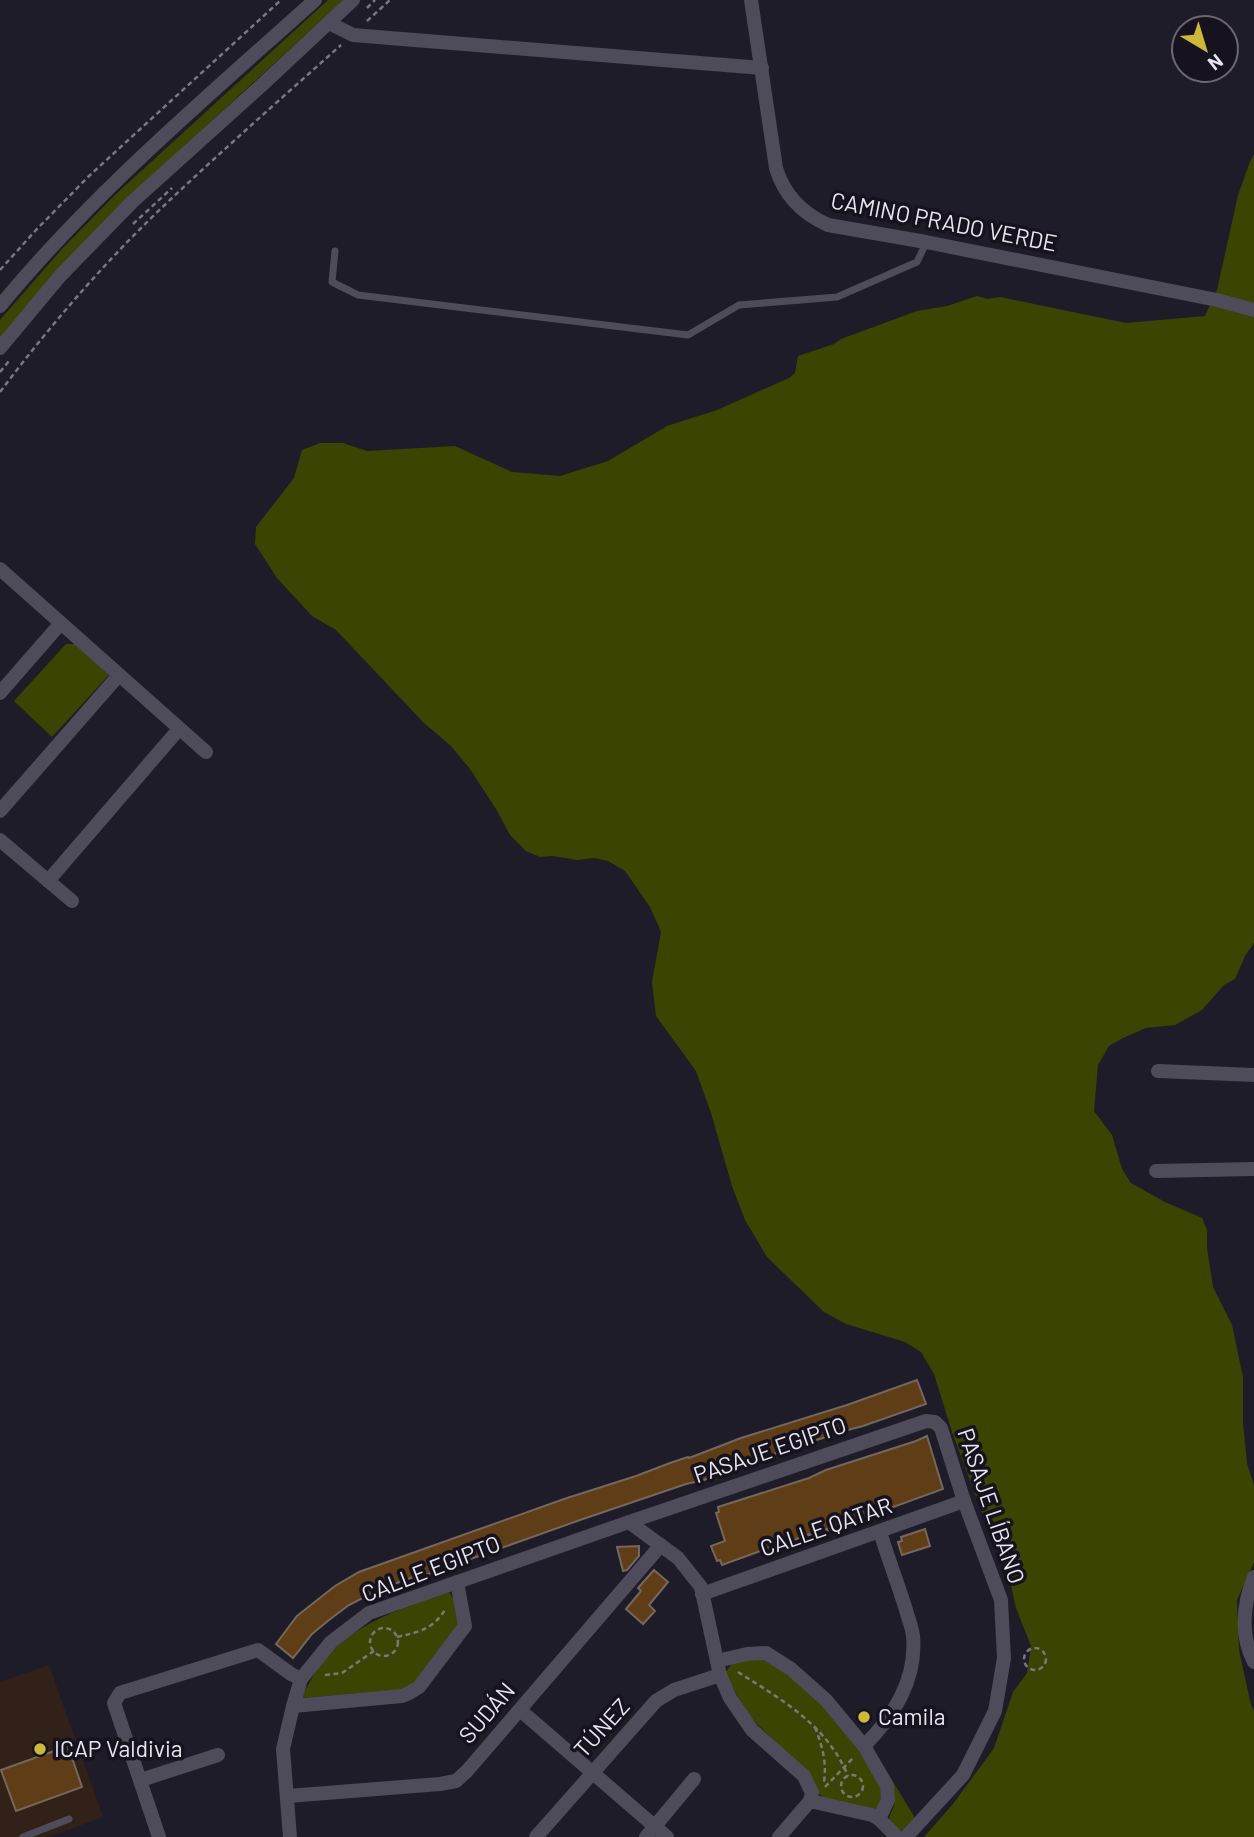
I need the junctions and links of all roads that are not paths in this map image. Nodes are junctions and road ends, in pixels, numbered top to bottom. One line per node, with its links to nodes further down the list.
1 (315, 0): 8 (street)
2 (751, 0): 5 (street, CAMINO PRADO VERDE)
3 (360, 4): 4 (street)
4 (329, 23): 5 (street); 10 (street)
5 (762, 68): 6 (street, CAMINO PRADO VERDE)
6 (926, 242): 7 (lane); 9 (street, CAMINO PRADO VERDE)
7 (335, 251)
8 (0, 306)
9 (1254, 310)
10 (0, 348)
11 (0, 569): 12 (street)
12 (61, 623): 13 (street); 14 (street)
13 (119, 675): 15 (street); 17 (street)
14 (0, 693)
15 (179, 729): 16 (street); 19 (street)
16 (206, 752)
17 (0, 811)
18 (0, 840): 19 (street)
19 (48, 881): 20 (street)
20 (72, 901)
21 (1158, 1071): 22 (street)
22 (1254, 1075)
23 (1254, 1168): 24 (street)
24 (1156, 1171)
25 (926, 1421): 26 (street, PASAJE LÍBANO); 27 (street, PASAJE EGIPTO)
26 (964, 1501): 28 (street, CALLE QATAR); 56 (street, PASAJE LÍBANO)
27 (629, 1522): 29 (street); 31 (street, CALLE EGIPTO)
28 (880, 1532): 32 (street, CALLE QATAR); 39 (street)
29 (661, 1545): 32 (street); 38 (street, SUDÁN)
30 (1254, 1577): 33 (street)
31 (457, 1582): 36 (street, CALLE EGIPTO); 37 (street)
32 (702, 1594): 35 (street)
33 (1249, 1617): 34 (street)
34 (1254, 1662)
35 (718, 1668): 39 (street, TÚNEZ); 41 (street, TÚNEZ); 44 (street)
36 (302, 1679): 37 (street, CALLE EGIPTO); 43 (street)
37 (293, 1706): 45 (street, CALLE EGIPTO)
38 (520, 1710): 41 (street); 45 (street, SUDÁN)
39 (864, 1746): 47 (street, TÚNEZ)
40 (218, 1755): 43 (street)
41 (592, 1773): 48 (street); 52 (street, TÚNEZ)
42 (694, 1779): 48 (street)
43 (141, 1780): 50 (street)
44 (815, 1794): 47 (street); 54 (street)
45 (288, 1796): 51 (street, CALLE EGIPTO)
46 (69, 1819): 49 (lane)
47 (879, 1819): 55 (street)
48 (651, 1831): 53 (street)
49 (23, 1837)
50 (159, 1837)
51 (290, 1837)
52 (536, 1837)
53 (667, 1837)
54 (779, 1837)
55 (897, 1837)
56 (906, 1837)

